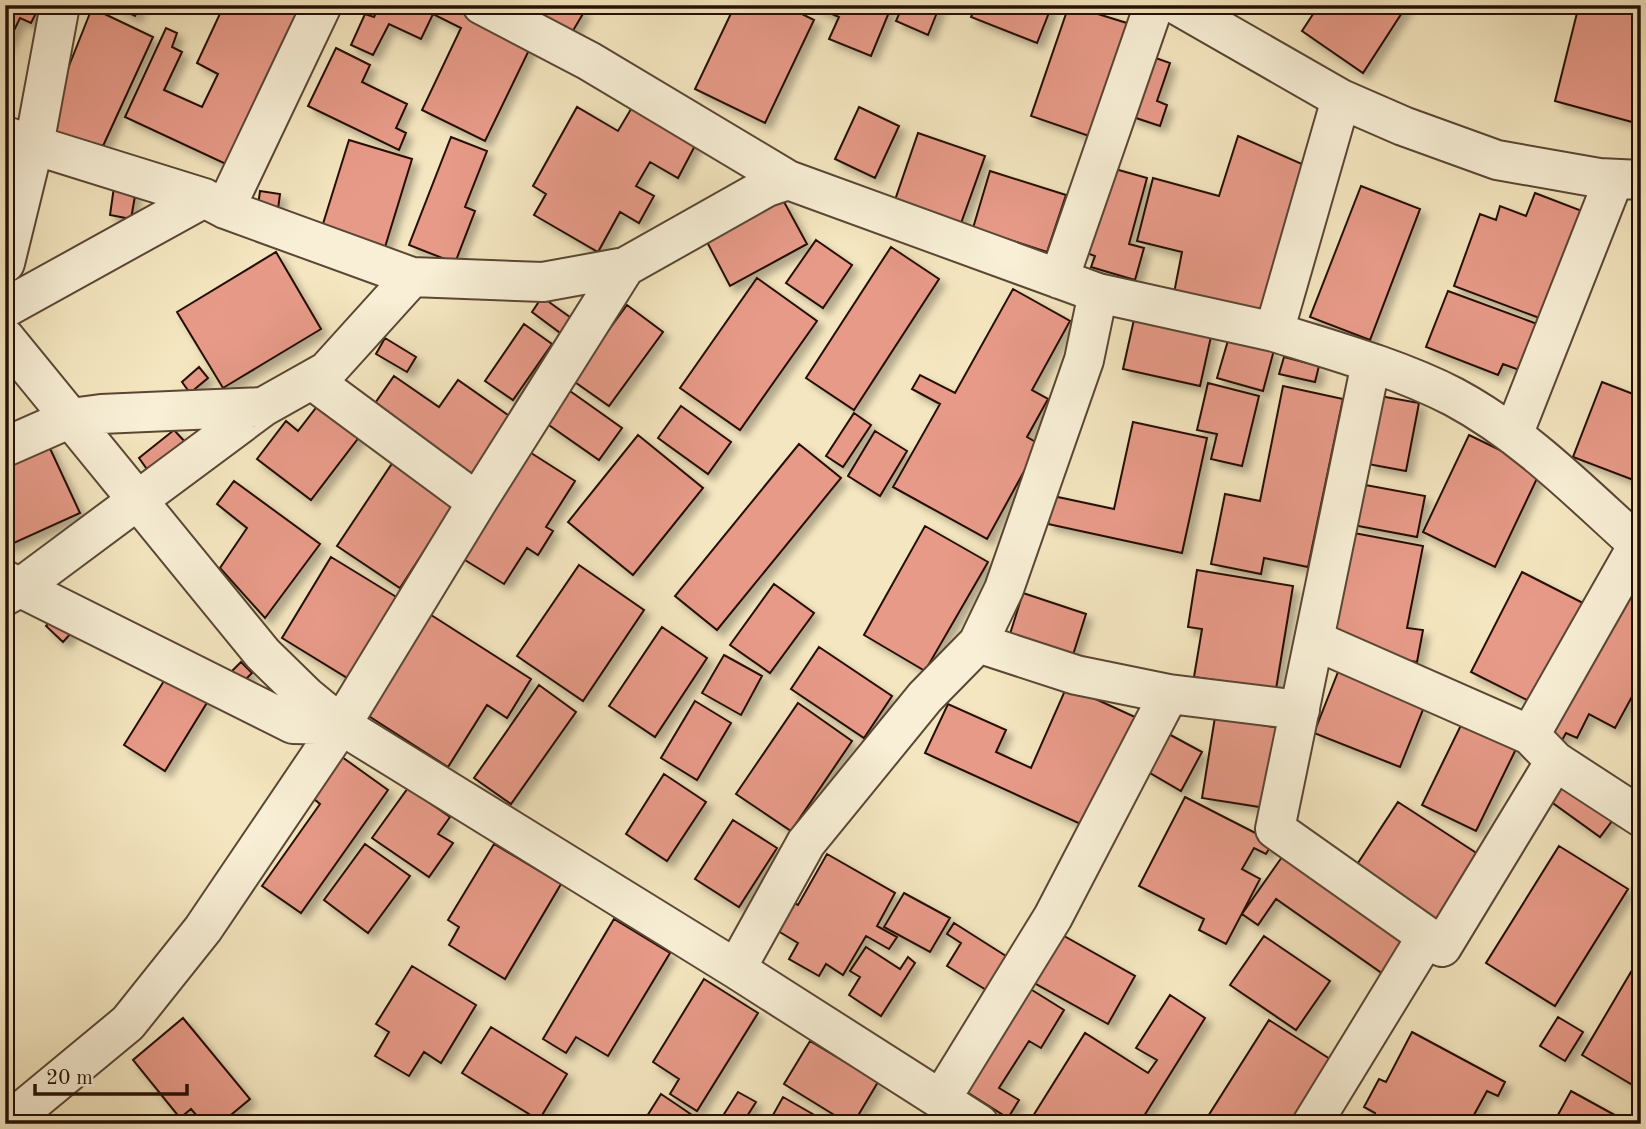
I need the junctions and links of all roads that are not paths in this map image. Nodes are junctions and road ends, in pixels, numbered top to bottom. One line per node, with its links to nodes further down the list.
1 (60, 5): 7 (street)
2 (322, 5): 10 (street)
3 (482, 5): 9 (street)
4 (1154, 5): 14 (street)
5 (1177, 5): 6 (street)
6 (1341, 99): 8 (street); 17 (street)
7 (20, 141): 10 (street); 11 (street)
8 (1627, 179): 23 (street)
9 (788, 180): 12 (street); 14 (street)
10 (215, 203): 13 (street); 16 (street)
11 (5, 263)
12 (625, 267): 13 (street); 26 (street)
13 (412, 277): 20 (street)
14 (1059, 279): 15 (street)
15 (1098, 293): 17 (street); 30 (street)
16 (5, 308)
17 (1274, 332): 19 (street)
18 (5, 338): 22 (street)
19 (1371, 363): 23 (street); 29 (street)
20 (312, 380): 21 (street); 26 (street)
21 (263, 407): 22 (street); 25 (street)
22 (71, 418): 24 (street); 25 (street)
23 (1513, 435): 27 (street)
24 (5, 447)
25 (139, 502): 28 (street); 33 (street)
26 (477, 502): 33 (street)
27 (1639, 546): 34 (street)
28 (10, 588): 33 (street)
29 (1314, 640): 32 (street); 34 (street)
30 (978, 643): 31 (street); 37 (street)
31 (1169, 694): 32 (street); 38 (street)
32 (1300, 710): 36 (street)
33 (341, 724): 37 (street); 39 (street)
34 (1543, 748): 35 (street); 36 (street)
35 (1641, 817)
36 (1427, 936): 41 (street)
37 (736, 969): 38 (street)
38 (940, 1099): 40 (street)
39 (6, 1124)
40 (979, 1124)
41 (1312, 1124)

